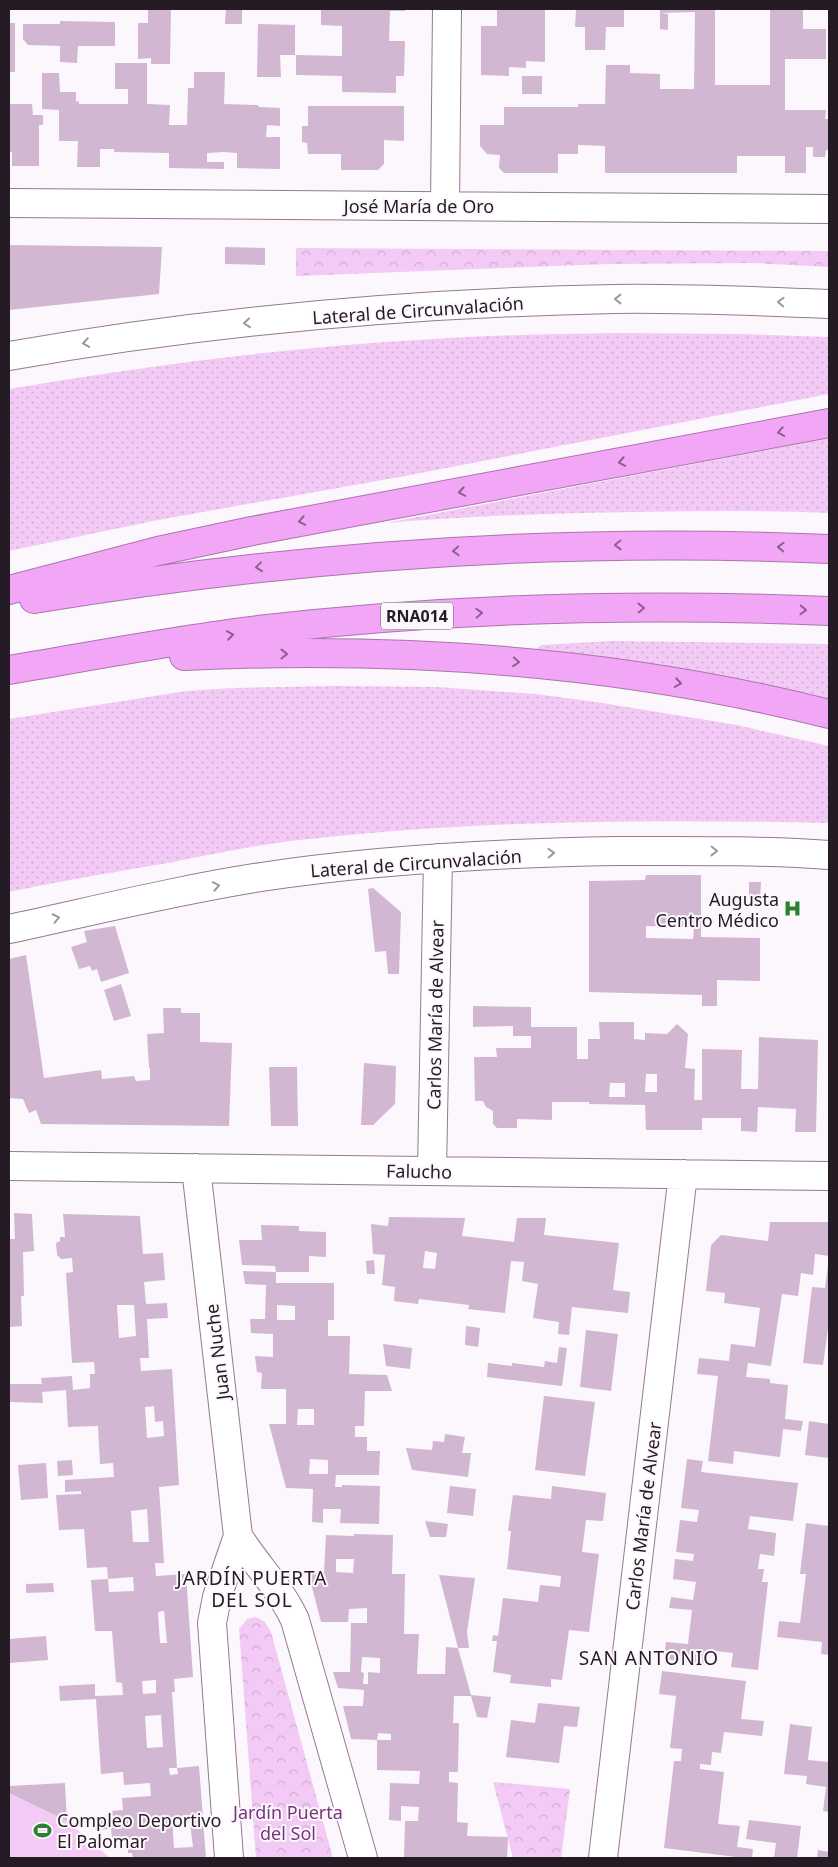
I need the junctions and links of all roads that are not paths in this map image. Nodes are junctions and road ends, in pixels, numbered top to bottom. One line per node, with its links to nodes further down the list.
1 (447, 9): 3 (street)
2 (9, 203): 3 (street, José María de Oro)
3 (445, 206): 4 (street, José María de Oro)
4 (829, 209)
5 (829, 304): 6 (street, Lateral de Circunvalación, one-way to 6)
6 (9, 356)
7 (829, 423): 9 (highway, one-way to 9)
8 (829, 549): 10 (highway, one-way to 10)
9 (9, 590)
10 (9, 604)
11 (829, 611): 12 (highway, RNA014, one-way to 11)
12 (60, 661): 13 (highway, RNA014); 14 (highway, one-way to 14)
13 (9, 670)
14 (829, 714)
15 (829, 855): 16 (street, Lateral de Circunvalación, one-way to 15)
16 (438, 858): 17 (street, Lateral de Circunvalación, one-way to 16); 20 (street, Carlos María de Alvear)
17 (9, 928)
18 (9, 1166): 19 (street, Falucho)
19 (196, 1168): 20 (street, Falucho); 23 (street, Juan Nuche)
20 (432, 1172): 21 (street, Falucho)
21 (683, 1174): 22 (street, Falucho); 26 (street, Carlos María de Alvear)
22 (829, 1176)
23 (238, 1536): 24 (street, Juan Nuche); 25 (street, Juan Nuche)
24 (230, 1858)
25 (363, 1858)
26 (603, 1858)

